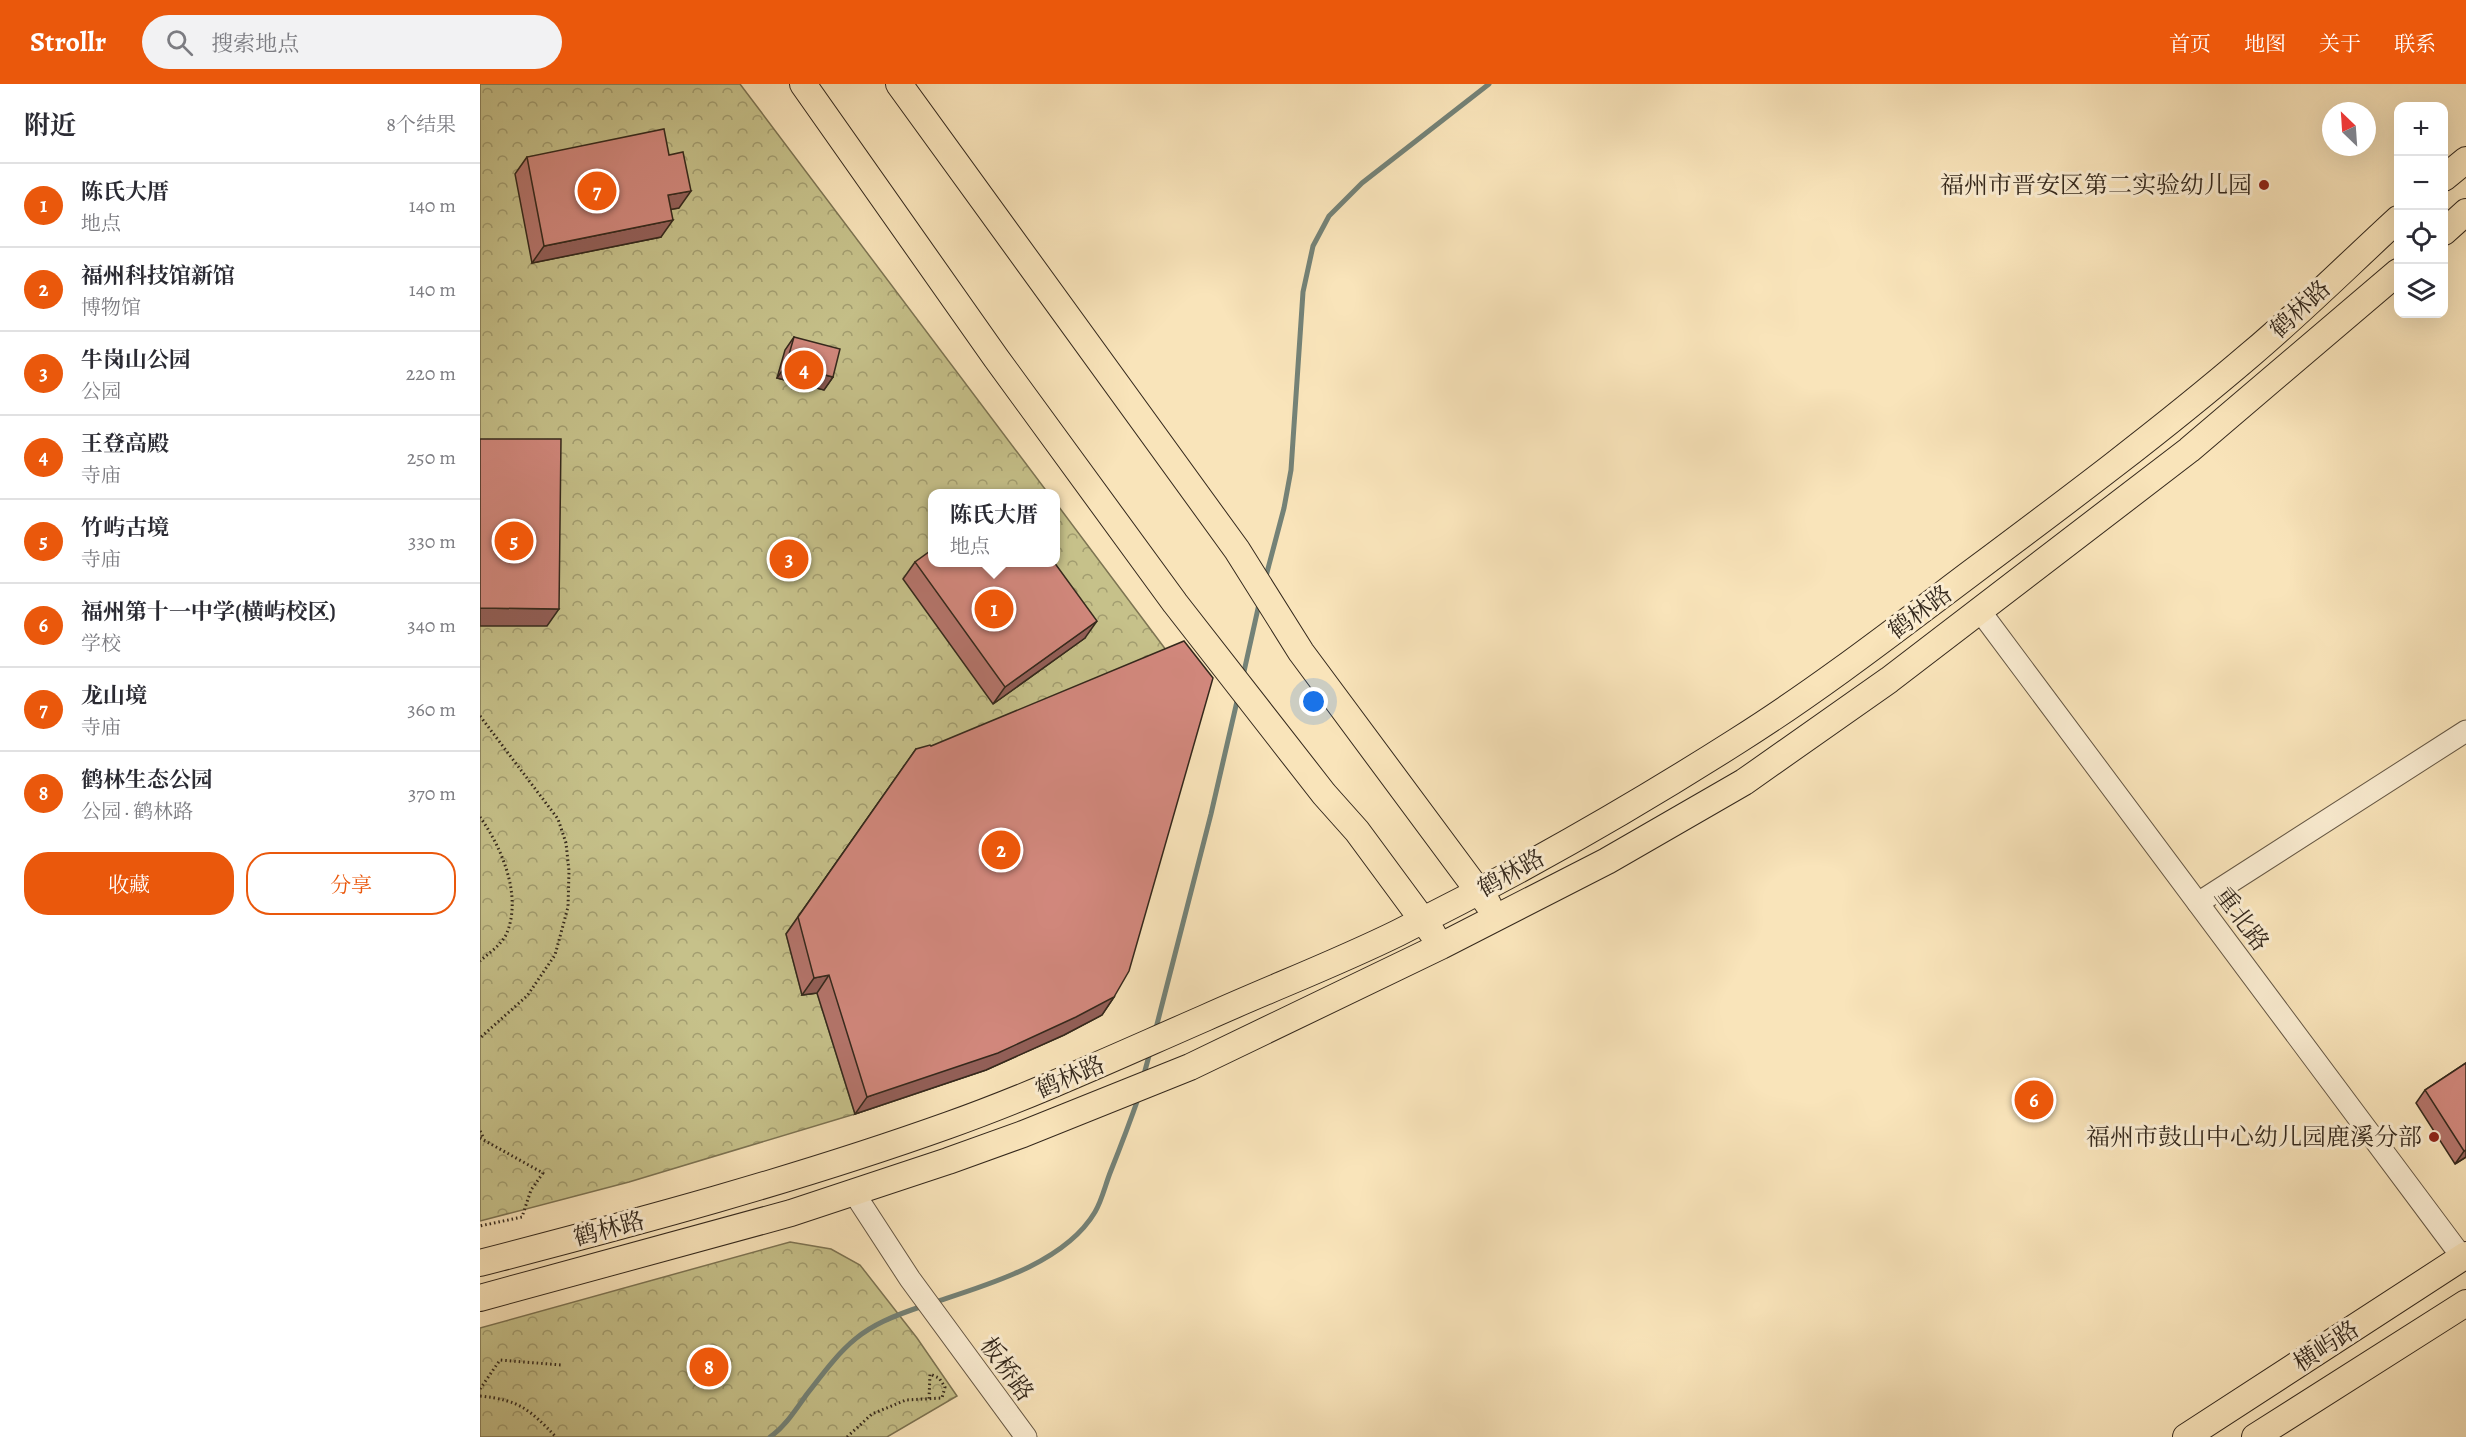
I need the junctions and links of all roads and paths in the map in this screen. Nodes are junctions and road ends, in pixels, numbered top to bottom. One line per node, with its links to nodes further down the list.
1 (803, 84): 16 (main road)
2 (899, 84): 13 (main road)
3 (2466, 160): 4 (main road)
4 (2448, 175)
5 (2466, 212): 7 (main road)
6 (2394, 223): 13 (main road, 鹤林路)
7 (2448, 228)
8 (2394, 275): 9 (main road, 鹤林路)
9 (1980, 611): 14 (street, 重北路); 15 (main road, 鹤林路)
10 (480, 716): 19 (path)
11 (2466, 731): 14 (street)
12 (480, 817): 18 (path)
13 (1479, 892): 15 (main road); 16 (main road, 鹤林路)
14 (2198, 903): 24 (street, 重北路)
15 (1498, 917): 17 (main road, 鹤林路)
16 (1423, 920): 17 (main road); 25 (main road, 鹤林路)
17 (1441, 946): 22 (main road, 鹤林路)
18 (480, 961)
19 (480, 1038)
20 (480, 1131): 21 (path)
21 (482, 1139): 23 (path)
22 (854, 1193): 26 (main road, 鹤林路); 34 (street, 板桥路)
23 (480, 1226)
24 (2464, 1256): 35 (main road, 横屿路)
25 (480, 1263)
26 (480, 1299)
27 (2466, 1303): 36 (main road, 横屿路)
28 (561, 1365): 29 (path)
29 (480, 1389)
30 (480, 1396): 32 (path)
31 (929, 1399): 31 (path); 33 (path)
32 (556, 1437)
33 (847, 1437)
34 (1026, 1437)
35 (2186, 1437)
36 (2255, 1437)

